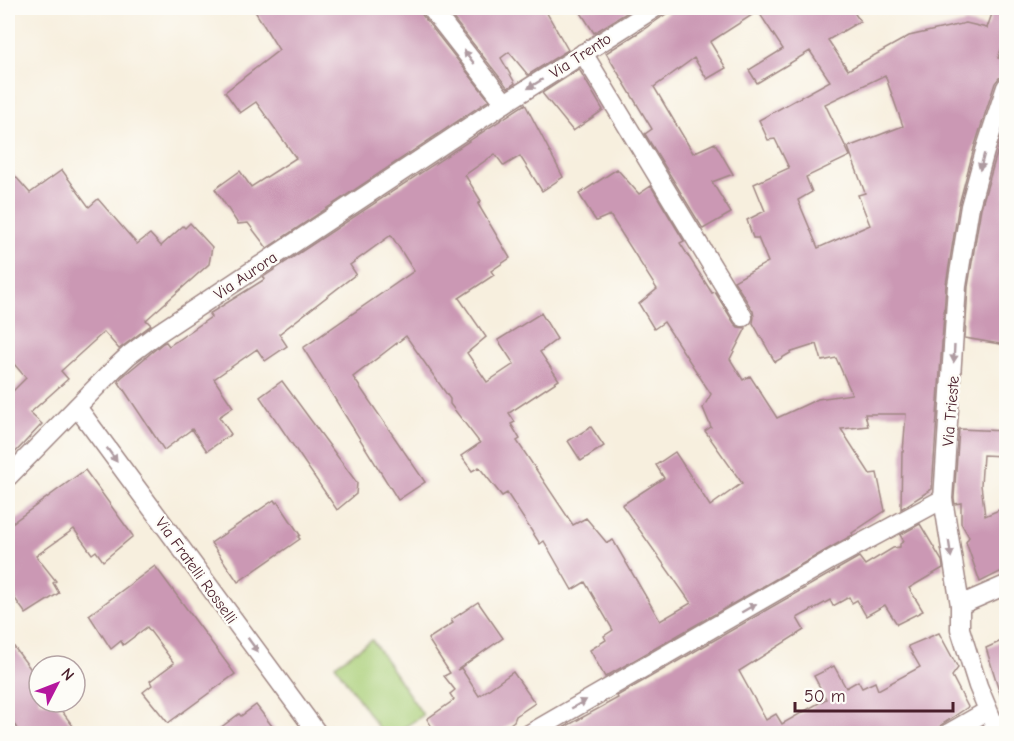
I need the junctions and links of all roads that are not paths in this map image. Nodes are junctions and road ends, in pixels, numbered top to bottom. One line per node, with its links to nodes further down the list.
1 (431, 8): 5 (street, one-way to 1)
2 (655, 8): 3 (street, Via Trento)
3 (583, 53): 5 (street, Via Trento, one-way to 5); 6 (street)
4 (1006, 87): 9 (street, Via Trieste, one-way to 9)
5 (505, 103): 7 (street, Via Aurora)
6 (743, 317)
7 (77, 407): 8 (street, Via Aurora); 13 (street, Via Fratelli Rosselli, one-way to 13)
8 (8, 477)
9 (943, 499): 11 (street, Via Trieste, one-way to 11); 14 (street, one-way to 9)
10 (1006, 585): 11 (street)
11 (960, 605): 12 (street, Via Trieste)
12 (987, 711): 15 (street); 16 (street, Via Trieste)
13 (318, 734)
14 (529, 734)
15 (947, 734)
16 (998, 734)

